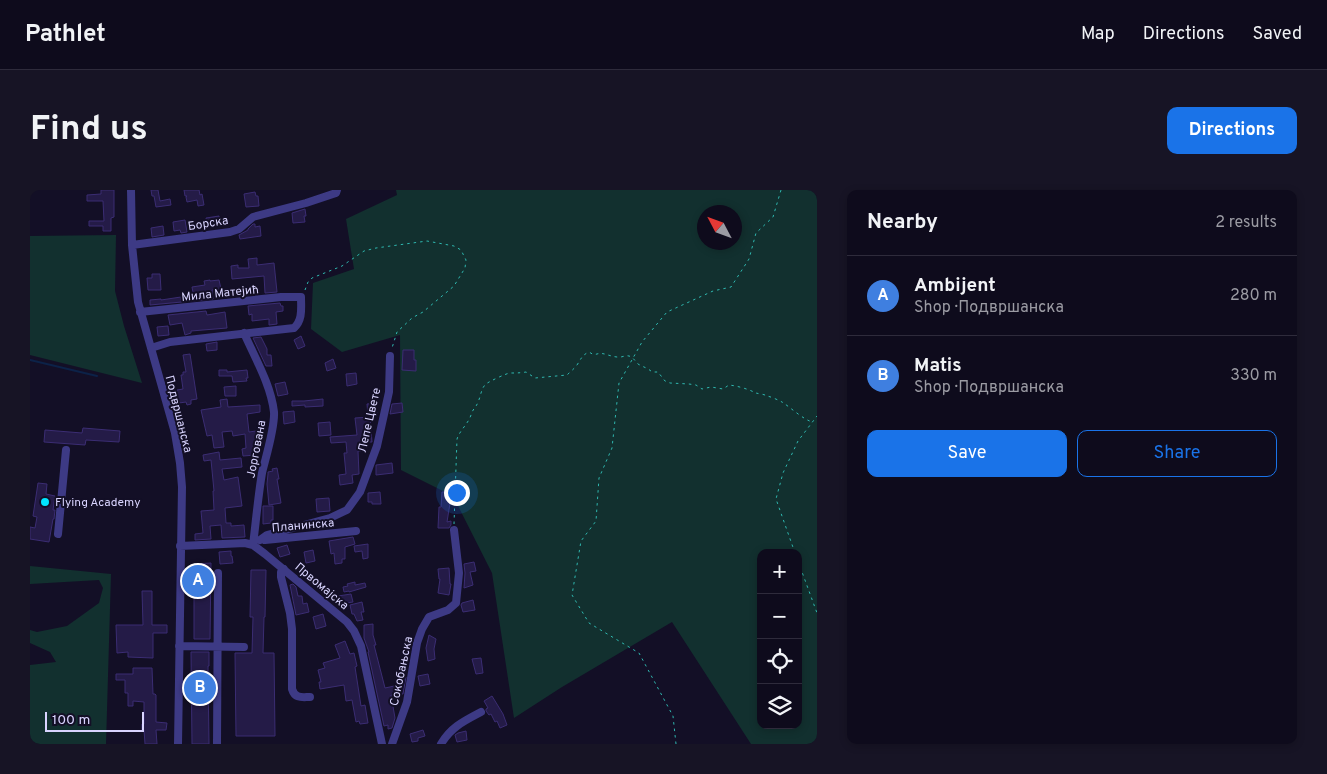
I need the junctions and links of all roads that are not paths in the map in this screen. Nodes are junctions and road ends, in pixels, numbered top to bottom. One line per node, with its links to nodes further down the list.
1 (131, 190): 3 (street, Подвршанска)
2 (337, 190): 3 (street, Борска)
3 (132, 245): 4 (street, Подвршанска)
4 (140, 312): 5 (street, Мила Матејић); 6 (street, Подвршанска)
5 (244, 333): 6 (street); 12 (street, Јоргована)
6 (150, 348): 13 (street, Подвршанска)
7 (390, 356): 12 (street, Лепе Цвете)
8 (66, 450): 11 (street)
9 (454, 530): 24 (street, Сокобањска)
10 (356, 531): 12 (street, Планинска)
11 (58, 534)
12 (256, 543): 13 (street); 14 (street, Првомајска)
13 (180, 546): 16 (street, Подвршанска)
14 (284, 569): 19 (street); 23 (street, Првомајска)
15 (218, 573): 17 (street)
16 (179, 646): 17 (street); 21 (street, Подвршанска)
17 (218, 646): 18 (street); 22 (street)
18 (244, 647)
19 (310, 697)
20 (481, 712): 25 (street)
21 (178, 744)
22 (217, 744)
23 (382, 744)
24 (392, 744)
25 (441, 744)

